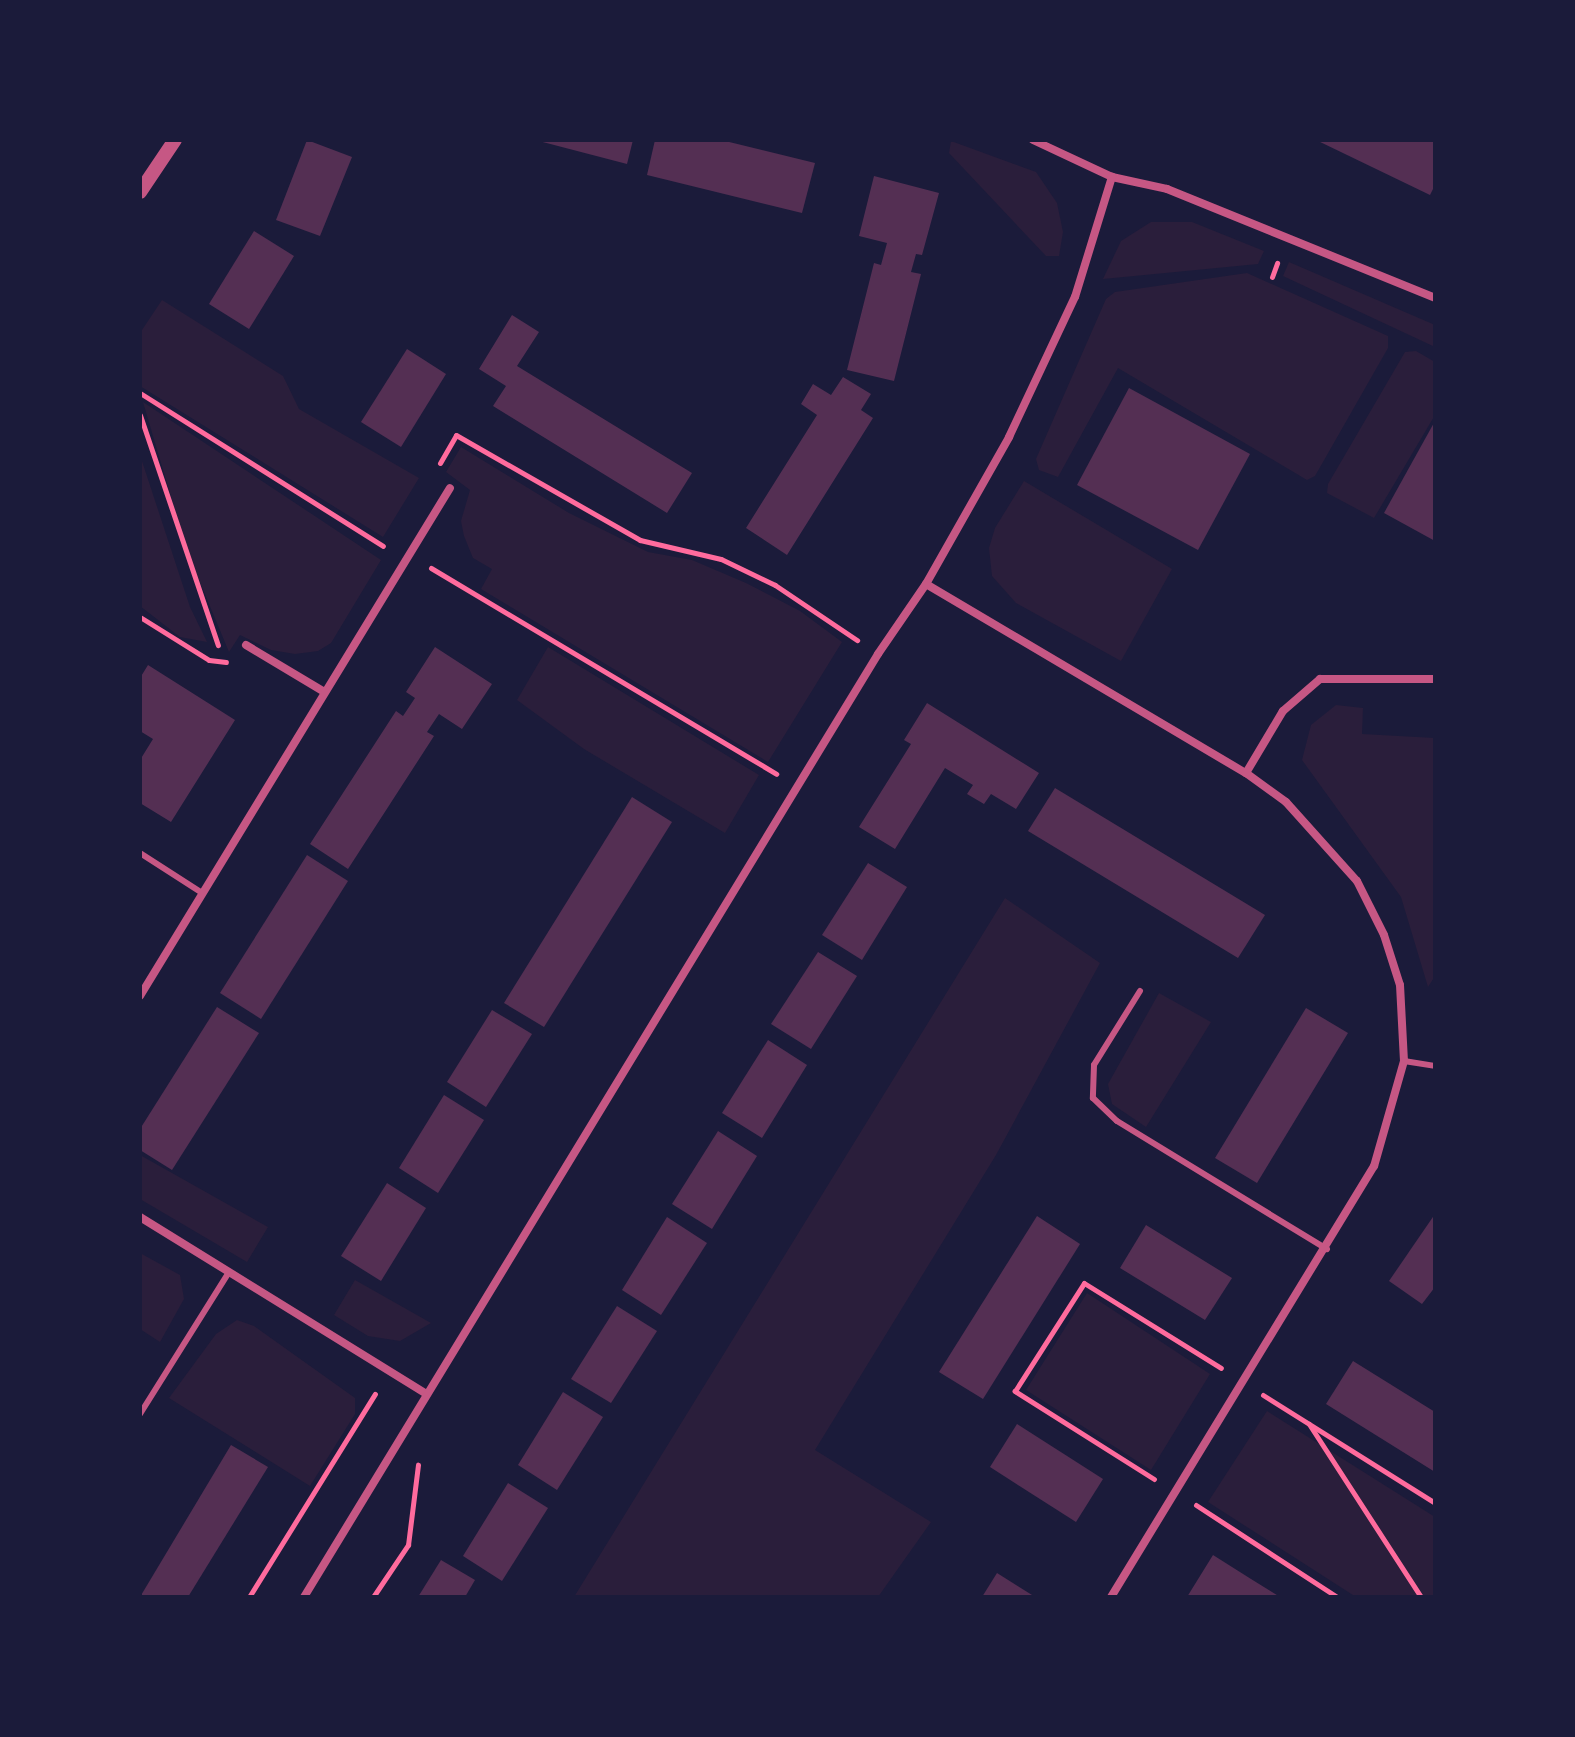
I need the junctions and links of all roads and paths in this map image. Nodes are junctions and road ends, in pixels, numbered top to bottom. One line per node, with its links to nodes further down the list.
1 (175, 140): 4 (street)
2 (1033, 140): 3 (street)
3 (1112, 177): 5 (street); 10 (street)
4 (141, 187)
5 (1435, 298)
6 (140, 393): 9 (path)
7 (140, 415): 14 (path)
8 (450, 488): 9 (street); 13 (path)
9 (409, 555): 16 (street); 18 (path)
10 (926, 584): 13 (street); 17 (street)
11 (140, 617): 14 (path)
12 (246, 645): 14 (path); 16 (street)
13 (878, 654): 18 (street)
14 (224, 662)
15 (1435, 679): 17 (street)
16 (323, 691): 20 (street)
17 (1246, 773): 23 (street)
18 (798, 787): 30 (street)
19 (140, 853): 20 (lane)
20 (202, 893): 22 (street)
21 (1140, 991): 26 (lane)
22 (140, 996)
23 (1404, 1061): 24 (lane); 26 (street)
24 (1435, 1066)
25 (140, 1217): 27 (street)
26 (1327, 1249): 29 (street)
27 (229, 1272): 28 (street); 31 (lane)
28 (389, 1373): 30 (street); 36 (path)
29 (1245, 1383): 32 (path); 34 (street); 34 (path)
30 (427, 1394): 37 (street)
31 (140, 1414)
32 (1308, 1423): 35 (path); 41 (path)
33 (419, 1454): 38 (path)
34 (1178, 1494): 39 (street); 40 (path)
35 (1435, 1503)
36 (249, 1597)
37 (304, 1597)
38 (373, 1597)
39 (1111, 1597)
40 (1337, 1597)
41 (1421, 1597)

